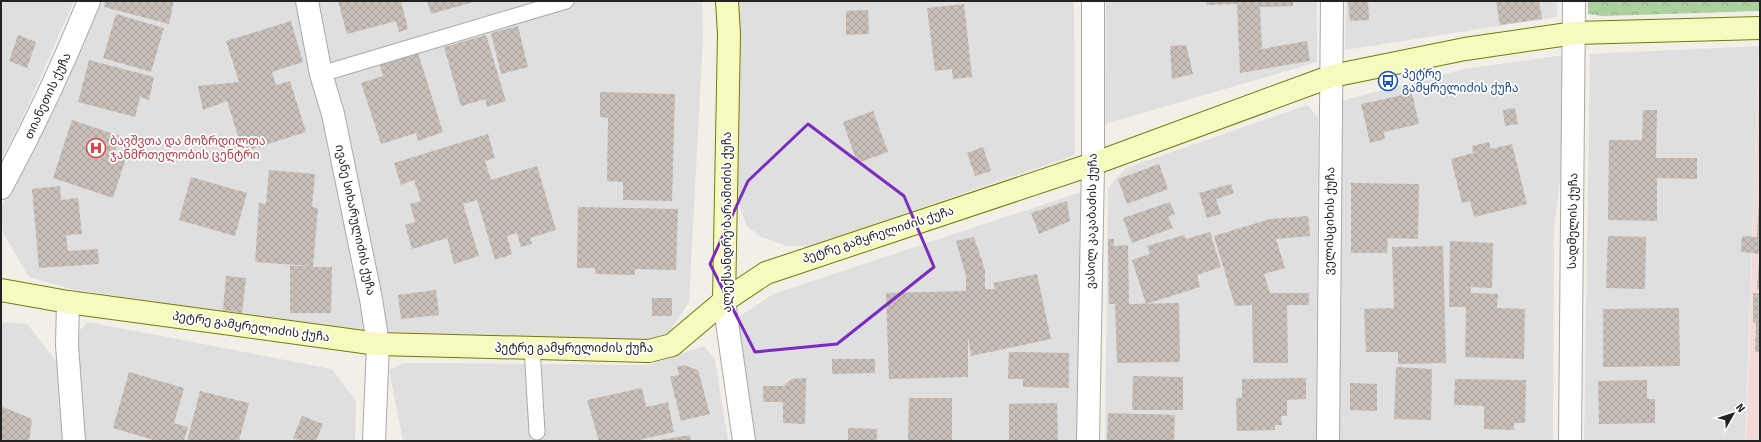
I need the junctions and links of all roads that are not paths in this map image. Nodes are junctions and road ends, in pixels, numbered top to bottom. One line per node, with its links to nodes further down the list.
1 (89, 1): 13 (street, თიანეთის ქუჩა)
2 (307, 1): 10 (street, ივანე სიხარულიძის ქუჩა)
3 (566, 1): 10 (lane)
4 (727, 1): 15 (street, ალექსანდრე ბარამიძის ქუჩა)
5 (1093, 1): 12 (street, ვასილ კაკაბაძის ქუჩა)
6 (1332, 1): 11 (street, ველისციხის ქუჩა)
7 (1574, 1): 9 (street, სადმელის ქუჩა)
8 (1760, 28): 9 (street, პეტრე გამყრელიძის ქუჩა)
9 (1575, 33): 11 (street, პეტრე გამყრელიძის ქუჩა); 25 (street, სადმელის ქუჩა)
10 (321, 74): 17 (street, ივანე სიხარულიძის ქუჩა)
11 (1332, 76): 12 (street, პეტრე გამყრელიძის ქუჩა); 24 (street, ველისციხის ქუჩა)
12 (1093, 164): 15 (street, პეტრე გამყრელიძის ქუჩა); 23 (street, ვასილ კაკაბაძის ქუჩა)
13 (1, 188)
14 (1, 290): 16 (street, პეტრე გამყრელიძის ქუჩა)
15 (724, 301): 18 (street, პეტრე გამყრელიძის ქუჩა); 22 (street, ალექსანდრე ბარამიძის ქუჩა)
16 (68, 302): 17 (street, პეტრე გამყრელიძის ქუჩა); 20 (street)
17 (378, 344): 18 (street, პეტრე გამყრელიძის ქუჩა); 21 (street, ივანე სიხარულიძის ქუჩა)
18 (532, 348): 19 (lane)
19 (537, 432)
20 (74, 441)
21 (374, 441)
22 (744, 441)
23 (1088, 441)
24 (1328, 441)
25 (1570, 441)

